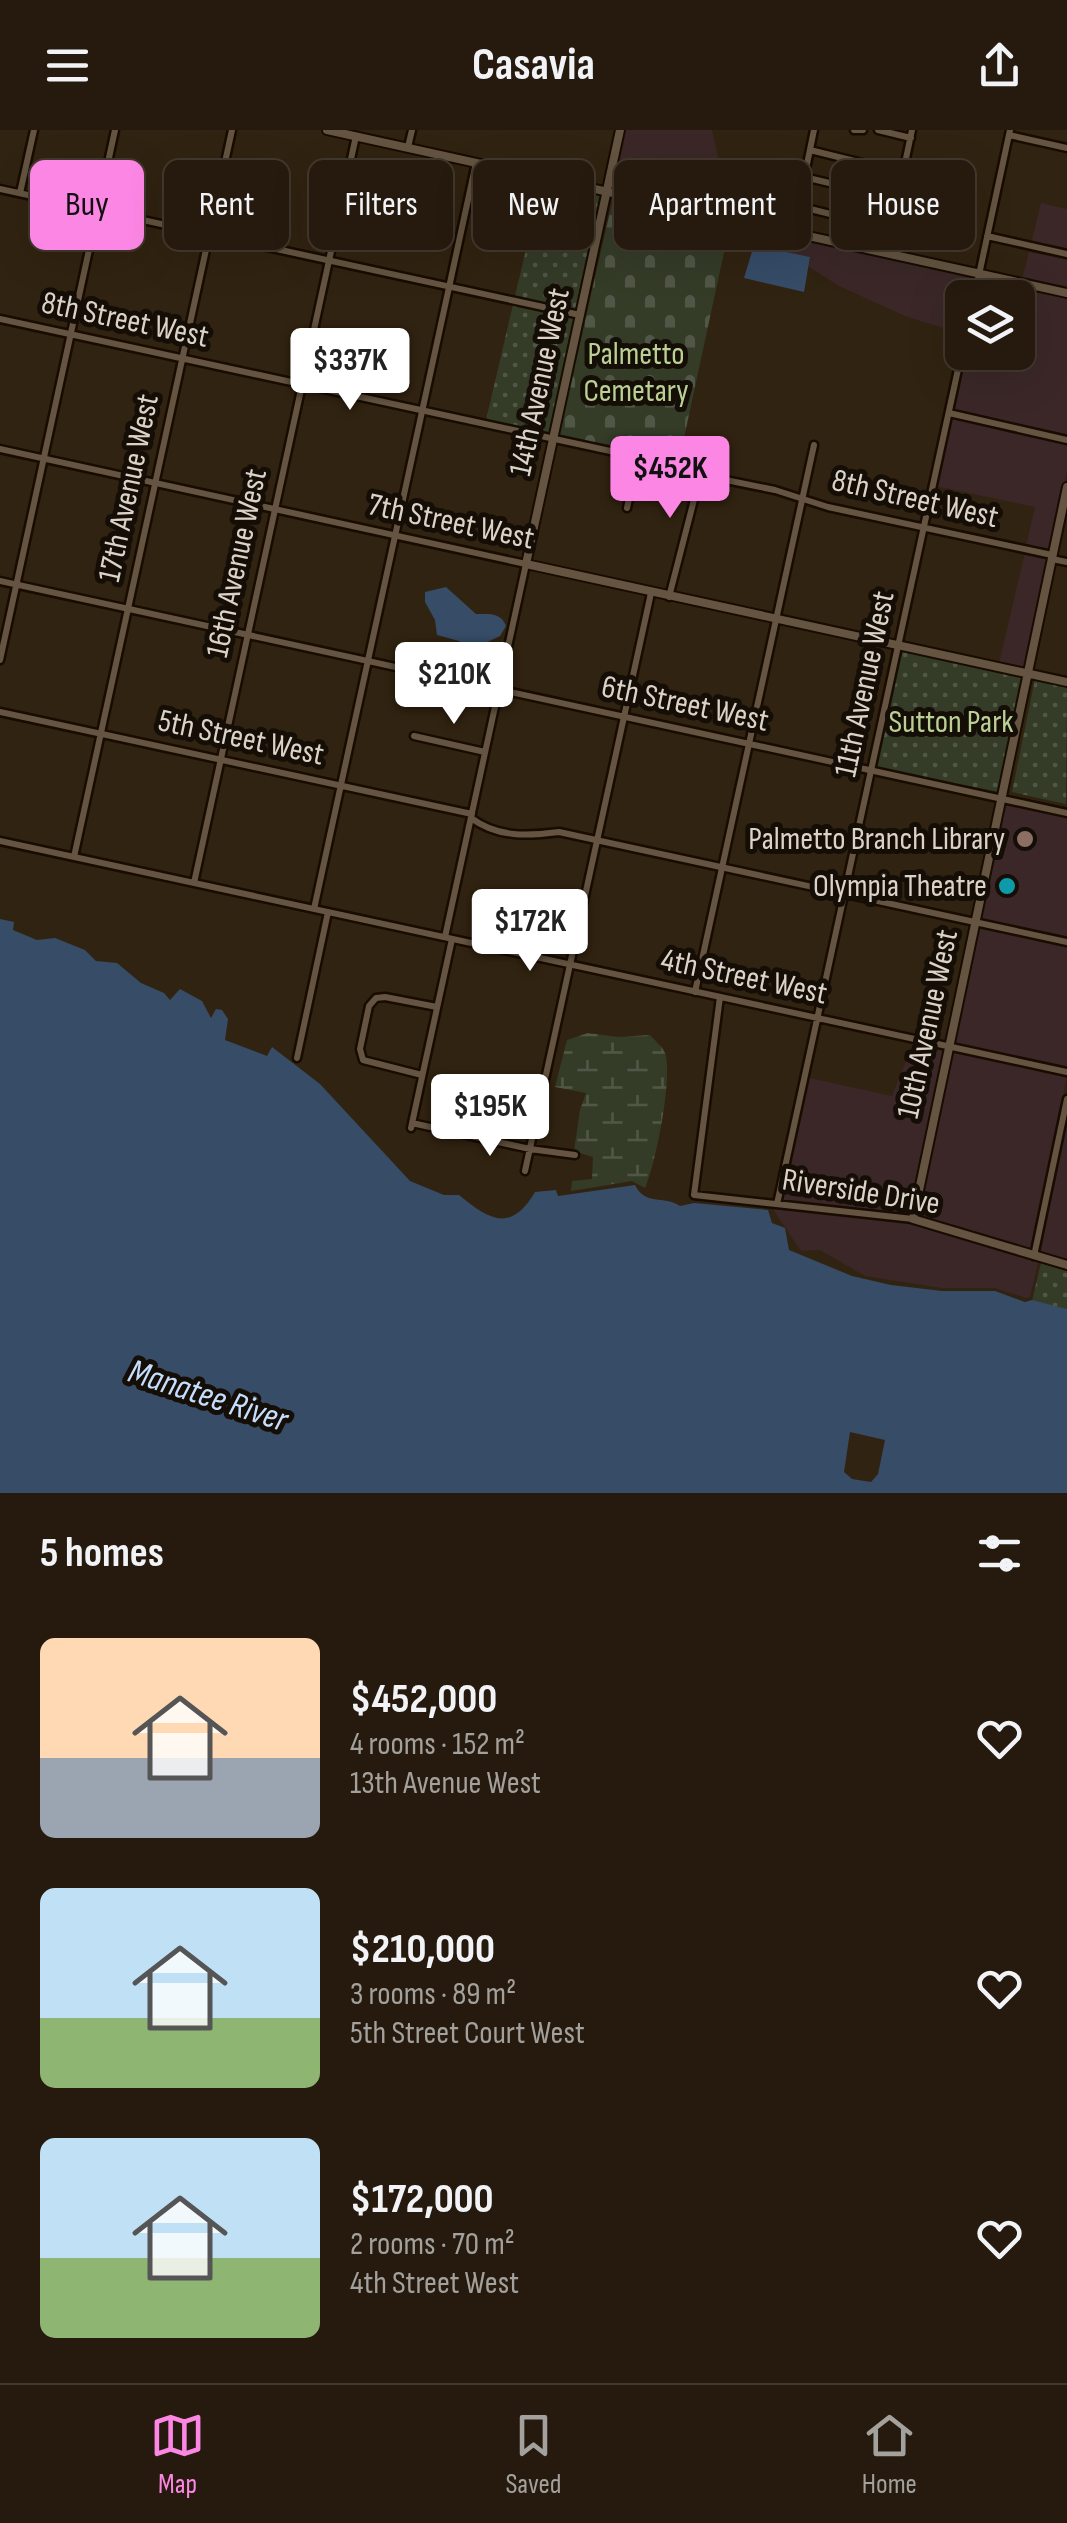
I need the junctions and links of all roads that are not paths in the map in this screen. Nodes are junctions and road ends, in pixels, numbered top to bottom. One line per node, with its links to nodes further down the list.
1 (34, 130): 27 (street)
2 (115, 130): 17 (street)
3 (232, 130): 18 (street, 17th Avenue West)
4 (327, 130): 13 (street)
5 (412, 130): 14 (street)
6 (620, 130): 26 (street, 14th Avenue West)
7 (814, 130): 16 (street)
8 (854, 130): 9 (street)
9 (864, 130)
10 (878, 130): 12 (street)
11 (1010, 132): 15 (street); 31 (street)
12 (911, 134): 21 (street)
13 (356, 136): 14 (street); 38 (street, 16th Avenue West)
14 (408, 147): 22 (street)
15 (1067, 148)
16 (810, 150): 19 (street); 20 (street)
17 (109, 160)
18 (225, 160)
19 (808, 160)
20 (850, 160)
21 (906, 160)
22 (473, 161)
23 (473, 176): 41 (street)
24 (594, 188): 26 (street)
25 (0, 189): 27 (street)
26 (607, 191): 28 (street); 43 (street, 14th Avenue West)
27 (20, 193): 29 (street)
28 (614, 193)
29 (30, 195)
30 (811, 236): 36 (street)
31 (987, 236): 37 (street); 39 (street)
32 (89, 250): 45 (street)
33 (206, 250): 46 (street, 17th Avenue West)
34 (282, 250): 38 (street)
35 (887, 250): 36 (street)
36 (886, 253): 39 (street)
37 (1067, 254)
38 (328, 260): 41 (street); 48 (street, 16th Avenue West)
39 (979, 273): 40 (street); 42 (street)
40 (978, 280)
41 (449, 286): 43 (street); 49 (street)
42 (1067, 292)
43 (580, 314): 51 (street, 14th Avenue West)
44 (0, 319): 45 (street, 8th Street West)
45 (71, 334): 46 (street, 8th Street West); 56 (street)
46 (182, 358): 48 (street, 8th Street West); 58 (street, 17th Avenue West)
47 (958, 370): 50 (street, 11th Avenue West)
48 (302, 384): 49 (street, 8th Street West); 62 (street, 16th Avenue West)
49 (422, 410): 51 (street, 8th Street West); 64 (street)
50 (949, 413): 52 (street); 63 (street, 11th Avenue West)
51 (553, 439): 55 (street, 8th Street West); 67 (street, 14th Avenue West)
52 (1067, 440)
53 (814, 445): 60 (street)
54 (0, 450): 56 (street, 7th Street West)
55 (638, 457): 57 (street, 8th Street West); 61 (street)
56 (44, 459): 58 (street, 7th Street West); 69 (street)
57 (707, 476): 60 (street, 8th Street West); 71 (street)
58 (155, 483): 62 (street, 7th Street West); 72 (street, 17th Avenue West)
59 (1067, 487): 65 (street, 10th Avenue West)
60 (802, 498): 63 (street, 8th Street West); 73 (street)
61 (627, 508)
62 (275, 509): 64 (street, 7th Street West); 74 (street, 16th Avenue West)
63 (924, 527): 65 (street, 8th Street West); 75 (street, 11th Avenue West)
64 (395, 535): 67 (street, 7th Street West); 77 (street)
65 (1052, 557): 66 (street, 8th Street West); 78 (street, 10th Avenue West)
66 (1067, 562)
67 (526, 564): 70 (street, 7th Street West); 80 (street, 14th Avenue West)
68 (0, 581): 69 (street, 6th Street West)
69 (16, 585): 72 (street, 6th Street West); 76 (street)
70 (651, 593): 71 (street, 7th Street West); 82 (street)
71 (670, 597): 73 (street, 7th Street West)
72 (128, 609): 74 (street, 6th Street West); 83 (street, 17th Avenue West)
73 (776, 620): 75 (street, 7th Street West); 85 (street)
74 (248, 635): 77 (street, 6th Street West); 87 (street, 16th Avenue West)
75 (898, 646): 78 (street, 7th Street West); 88 (street, 11th Avenue West)
76 (0, 660)
77 (368, 661): 80 (street, 6th Street West); 89 (street)
78 (1028, 673): 79 (street, 7th Street West); 90 (street, 10th Avenue West)
79 (1067, 682)
80 (499, 690): 82 (street, 6th Street West); 86 (street, 14th Avenue West)
81 (0, 712): 83 (street, 5th Street West)
82 (624, 716): 85 (street, 6th Street West); 93 (street)
83 (101, 734): 87 (street, 5th Street West); 95 (street, 17th Avenue West)
84 (414, 736): 86 (street)
85 (749, 744): 88 (street, 6th Street West); 96 (street)
86 (486, 752): 92 (street, 14th Avenue West)
87 (220, 760): 89 (street, 5th Street West); 97 (street, 16th Avenue West)
88 (872, 770): 90 (street, 6th Street West); 98 (street, 11th Avenue West)
89 (340, 786): 92 (street, 5th Street West); 99 (street)
90 (1001, 798): 91 (street, 6th Street West); 101 (street, 10th Avenue West)
91 (1067, 813)
92 (472, 816): 93 (street, 5th Street West); 102 (street, 14th Avenue West)
93 (597, 840): 96 (street, 5th Street West); 104 (street)
94 (0, 841): 95 (street, 4th Street West)
95 (74, 857): 97 (street, 4th Street West)
96 (722, 867): 98 (street, 5th Street West); 105 (street)
97 (194, 883): 99 (street, 4th Street West)
98 (845, 894): 101 (street, 5th Street West); 108 (street, 11th Avenue West)
99 (314, 909): 100 (street, 4th Street West)
100 (328, 912): 102 (street, 4th Street West); 110 (street)
101 (976, 921): 103 (street, 5th Street West); 109 (street, 10th Avenue West)
102 (448, 938): 104 (street, 4th Street West); 107 (street, 14th Avenue West)
103 (1067, 942)
104 (570, 965): 105 (street, 4th Street West); 114 (street)
105 (695, 992): 106 (street, 4th Street West)
106 (720, 997): 108 (street, 4th Street West); 117 (street, Riverside Drive)
107 (437, 1007): 112 (street, 14th Avenue West); 112 (street)
108 (818, 1018): 109 (street, 4th Street West); 117 (street, 11th Avenue West)
109 (950, 1047): 111 (street, 4th Street West); 118 (street, 10th Avenue West)
110 (297, 1058)
111 (1067, 1072)
112 (422, 1075): 114 (street, 14th Avenue West)
113 (1067, 1098): 119 (street)
114 (530, 1149): 115 (street); 116 (street)
115 (575, 1155)
116 (526, 1170)
117 (778, 1204): 118 (street, Riverside Drive)
118 (913, 1219): 119 (street, Riverside Drive)
119 (1034, 1258): 120 (street, Riverside Drive)
120 (1067, 1265)

